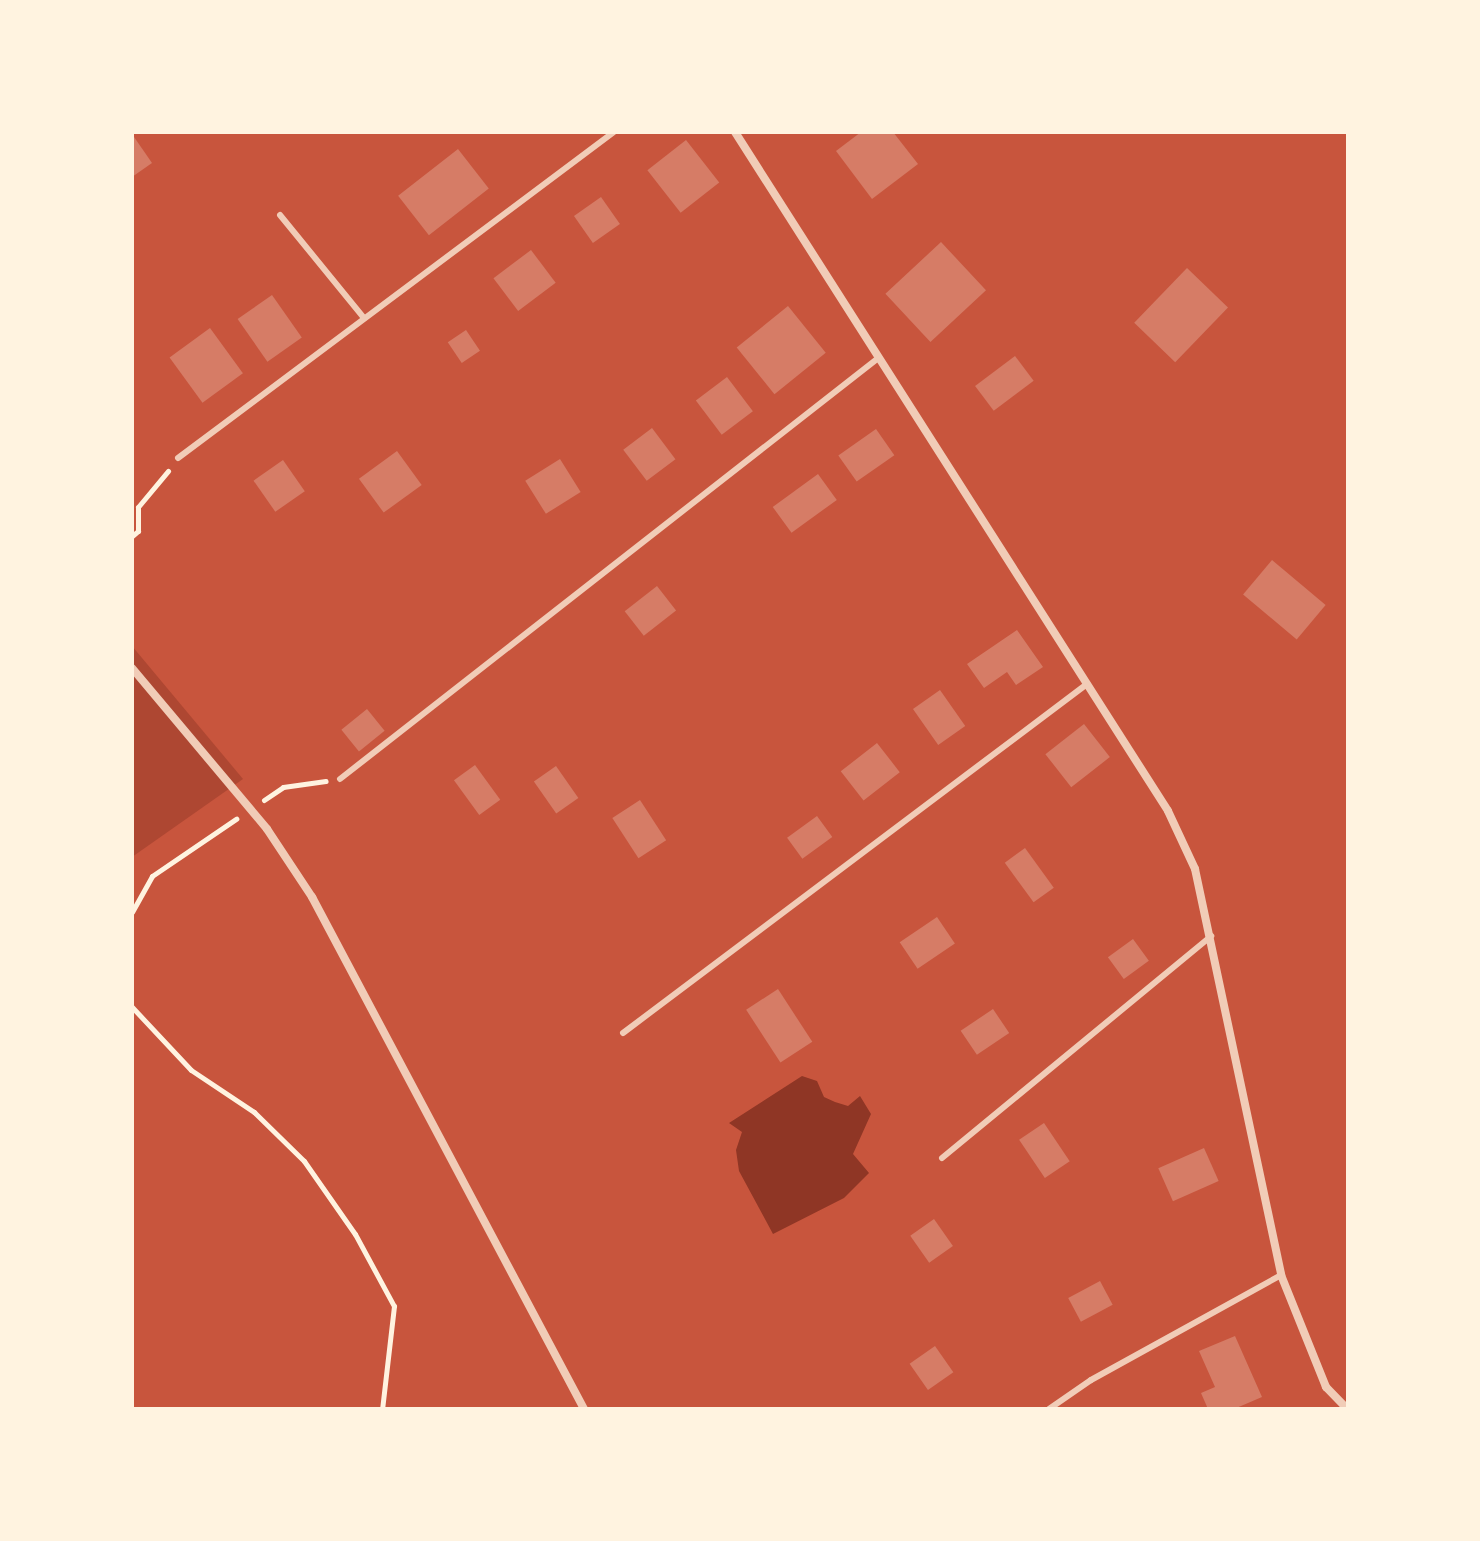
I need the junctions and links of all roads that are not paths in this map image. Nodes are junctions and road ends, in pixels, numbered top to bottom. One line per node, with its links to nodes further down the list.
1 (614, 132): 4 (lane)
2 (735, 132): 5 (street)
3 (280, 215): 4 (lane)
4 (364, 318): 6 (lane)
5 (877, 359): 8 (street); 9 (lane)
6 (178, 458)
7 (132, 668): 14 (street)
8 (1087, 684): 10 (street); 11 (lane)
9 (340, 779)
10 (1211, 936): 12 (lane); 13 (street)
11 (623, 1033)
12 (942, 1158)
13 (1281, 1275): 15 (lane); 16 (street)
14 (584, 1409)
15 (1049, 1409)
16 (1347, 1409)

